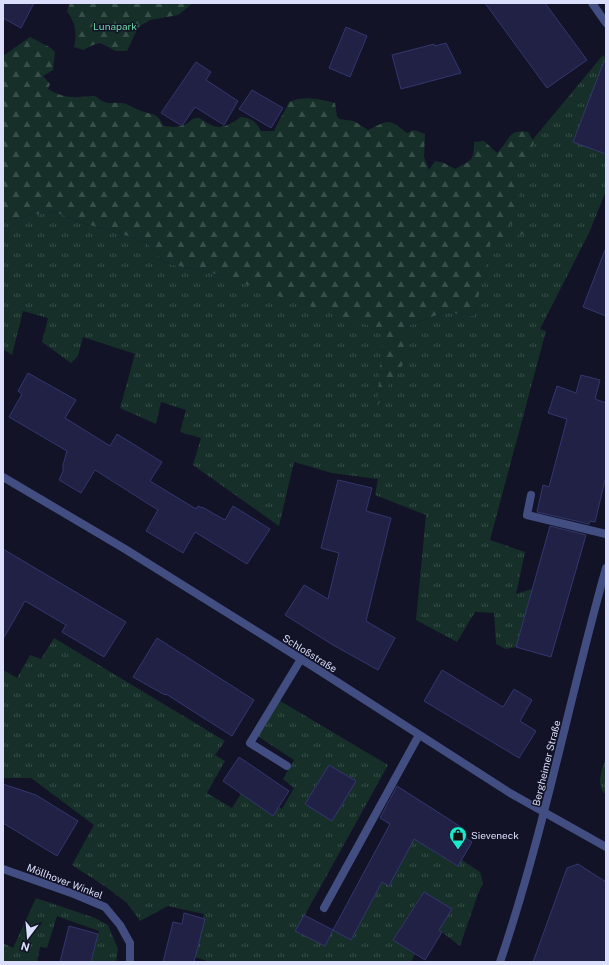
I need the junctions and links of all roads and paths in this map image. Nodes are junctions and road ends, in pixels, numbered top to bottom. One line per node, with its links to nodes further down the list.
1 (592, 3): 2 (street)
2 (606, 23)
3 (3, 477): 8 (street, Schloßstraße)
4 (531, 495): 5 (street)
5 (606, 534)
6 (606, 568): 7 (street, Bergheimer Straße)
7 (605, 577): 11 (street, Bergheimer Straße)
8 (301, 659): 9 (street, Schloßstraße); 10 (street)
9 (419, 735): 11 (street, Schloßstraße); 14 (street)
10 (287, 766)
11 (544, 813): 12 (street, Schloßstraße); 16 (street, Bergheimer Straße)
12 (606, 847)
13 (3, 869): 15 (street, Möllhover Winkel)
14 (324, 908)
15 (130, 962)
16 (500, 962)

